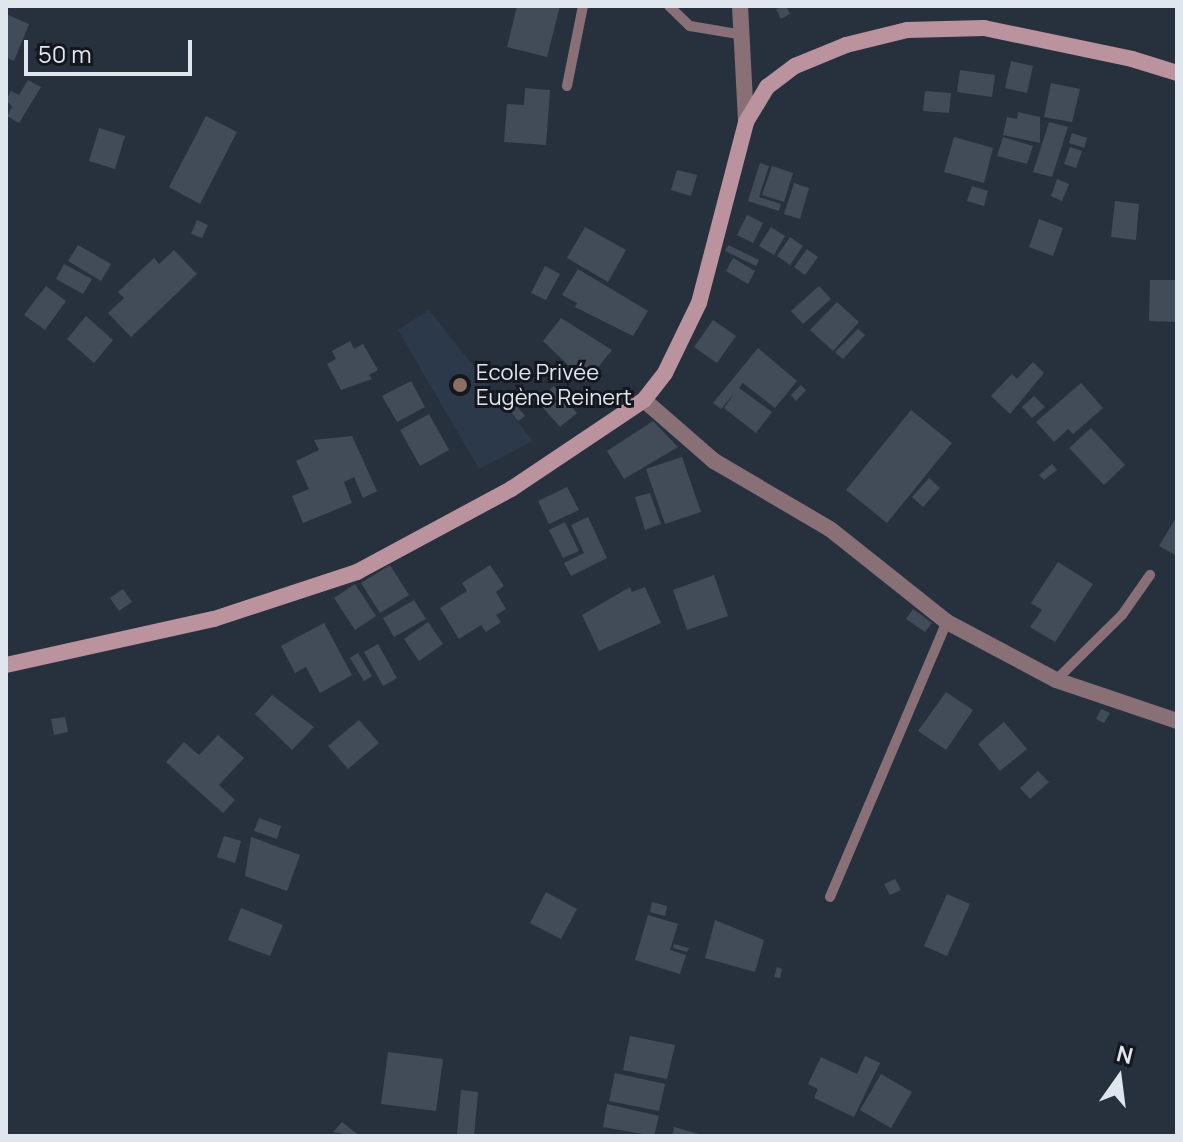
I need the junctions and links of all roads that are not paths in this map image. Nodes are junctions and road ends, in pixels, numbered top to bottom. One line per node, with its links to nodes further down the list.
1 (583, 6): 6 (lane)
2 (669, 6): 4 (lane)
3 (740, 6): 4 (street)
4 (738, 34): 7 (street)
5 (1177, 73): 7 (street)
6 (567, 86)
7 (746, 122): 8 (street)
8 (644, 400): 10 (street); 11 (street)
9 (1150, 575): 12 (lane)
10 (947, 622): 12 (street); 14 (lane)
11 (6, 665)
12 (1056, 680): 13 (street)
13 (1177, 721)
14 (830, 897)

